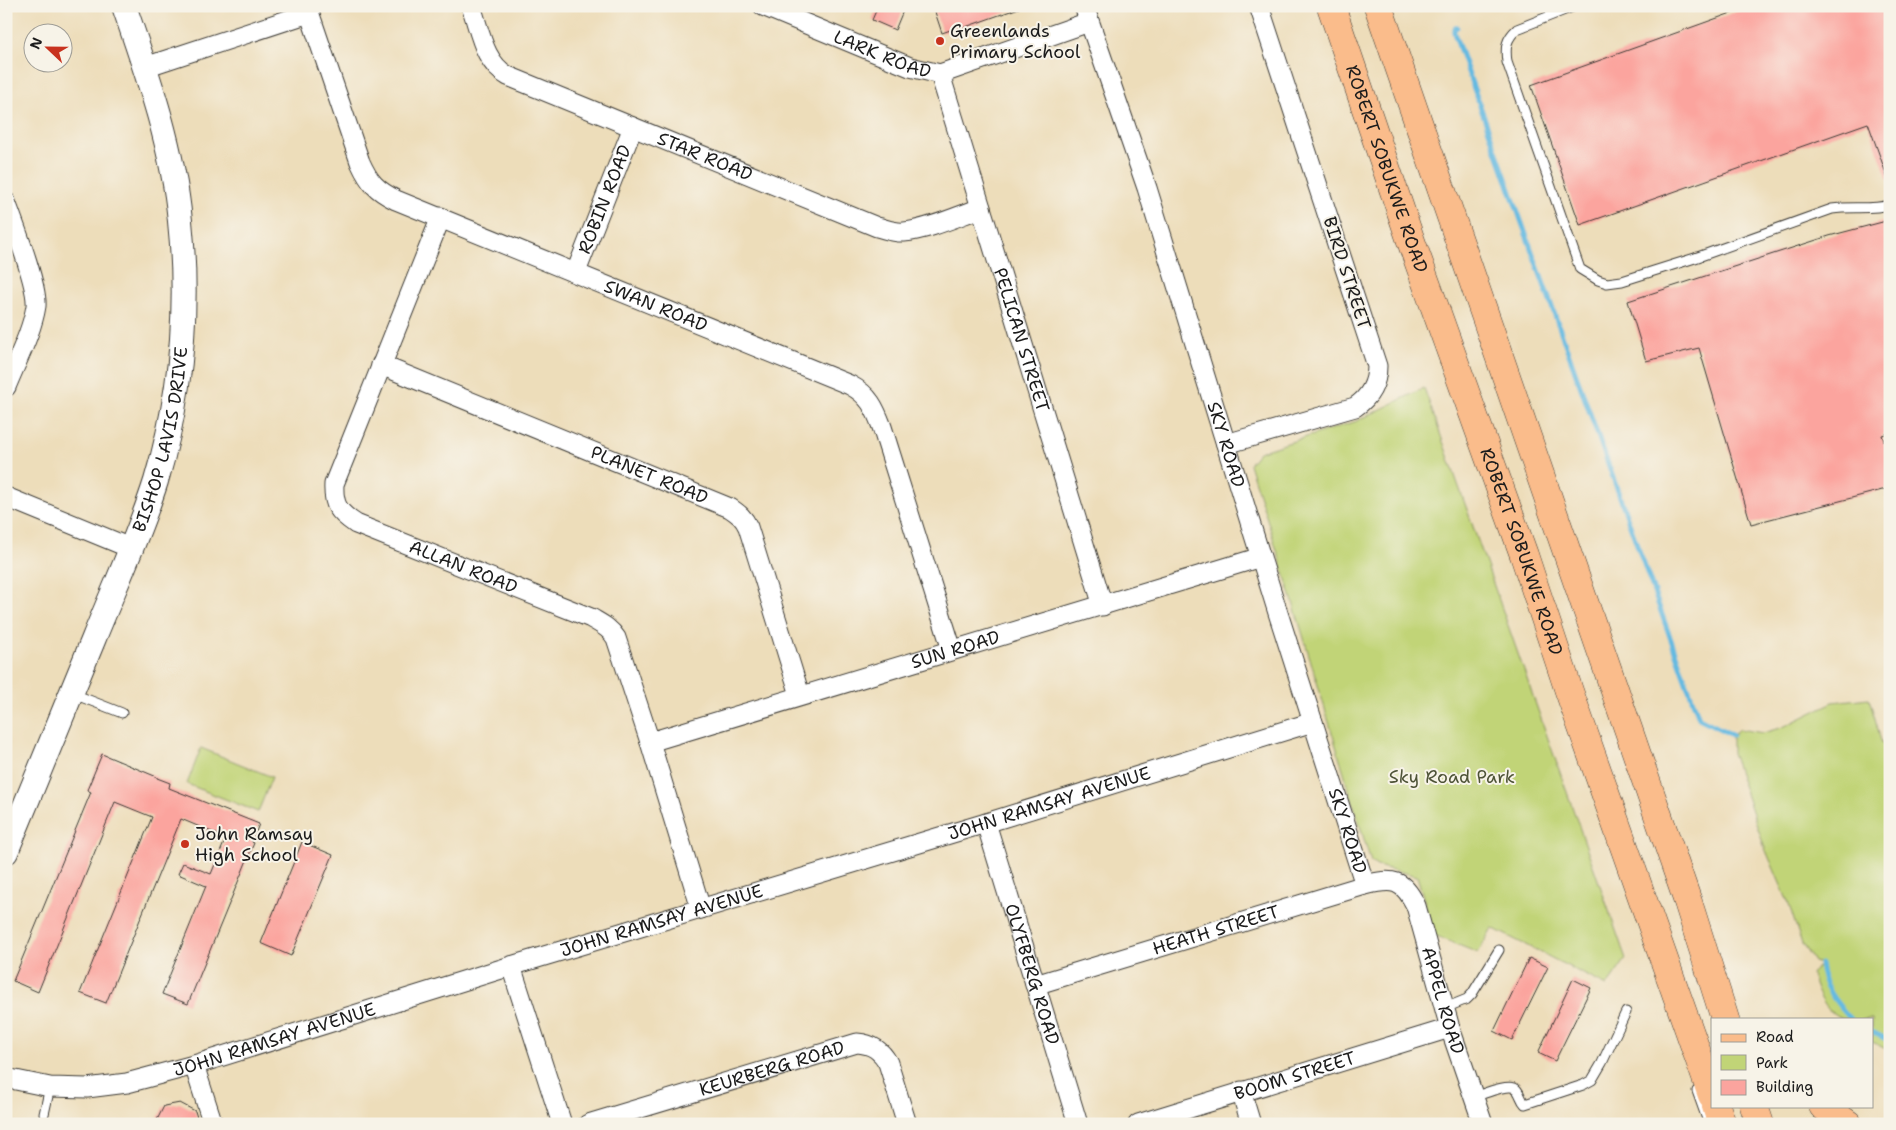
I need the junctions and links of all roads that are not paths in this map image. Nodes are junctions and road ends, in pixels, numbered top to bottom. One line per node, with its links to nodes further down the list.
1 (124, 6): 10 (street, BISHOP LAVIS DRIVE)
2 (471, 6): 12 (street, STAR ROAD)
3 (763, 6): 11 (street, LARK ROAD)
4 (1260, 6): 20 (street, BIRD STREET)
5 (1331, 6): 44 (main road, ROBERT SOBUKWE ROAD)
6 (1378, 6): 38 (main road)
7 (1575, 6): 14 (lane)
8 (308, 10): 10 (street); 16 (street, SWAN ROAD)
9 (1086, 14): 11 (street, LARK ROAD); 20 (street, SKY ROAD)
10 (145, 67): 22 (street, BISHOP LAVIS DRIVE)
11 (940, 74): 15 (street, PELICAN STREET)
12 (633, 127): 15 (street, STAR ROAD); 17 (street, ROBIN ROAD)
13 (6, 202): 19 (street)
14 (1890, 205)
15 (981, 208): 24 (street, PELICAN STREET)
16 (441, 217): 17 (street, SWAN ROAD); 18 (street, ALLAN ROAD)
17 (576, 272): 25 (street, SWAN ROAD)
18 (382, 365): 27 (street, PLANET ROAD); 30 (street, ALLAN ROAD)
19 (6, 387)
20 (1226, 444): 23 (street, SKY ROAD)
21 (6, 497): 22 (street)
22 (130, 548): 26 (street, BISHOP LAVIS DRIVE)
23 (1261, 556): 24 (street, SUN ROAD); 29 (street, SKY ROAD)
24 (1102, 606): 25 (street, SUN ROAD)
25 (952, 650): 27 (street, SUN ROAD)
26 (72, 693): 28 (lane); 32 (street, BISHOP LAVIS DRIVE)
27 (800, 695): 30 (street, SUN ROAD)
28 (122, 713)
29 (1313, 722): 31 (street, JOHN RAMSAY AVENUE); 34 (street, SKY ROAD)
30 (650, 742): 35 (street, ALLAN ROAD)
31 (986, 823): 35 (street, JOHN RAMSAY AVENUE); 39 (street, OLYFBERG ROAD)
32 (6, 852)
33 (1397, 884): 34 (street, HEATH STREET); 40 (street, APPEL ROAD)
34 (1365, 885): 39 (street, HEATH STREET)
35 (700, 909): 37 (street, JOHN RAMSAY AVENUE)
36 (1498, 950): 40 (lane)
37 (511, 966): 47 (street, JOHN RAMSAY AVENUE); 58 (street)
38 (1712, 976): 42 (main road); 43 (main road)
39 (1035, 985): 61 (street, OLYFBERG ROAD)
40 (1445, 1008): 45 (street, APPEL ROAD)
41 (1626, 1012): 52 (lane)
42 (1725, 1018)
43 (1745, 1018)
44 (1686, 1020): 46 (lane); 50 (main road, ROBERT SOBUKWE ROAD)
45 (1450, 1028): 51 (street, BOOM STREET); 52 (street, APPEL ROAD)
46 (1692, 1064)
47 (194, 1065): 49 (street, JOHN RAMSAY AVENUE); 57 (street)
48 (6, 1078): 49 (street, JOHN RAMSAY AVENUE)
49 (50, 1087): 56 (lane)
50 (1703, 1088): 65 (lane)
51 (1241, 1091): 62 (street, BOOM STREET); 63 (street)
52 (1474, 1096): 64 (street, APPEL ROAD)
53 (1717, 1108): 66 (main road)
54 (1755, 1108): 67 (main road)
55 (1826, 1108): 68 (main road)
56 (44, 1114)
57 (213, 1124)
58 (562, 1124)
59 (588, 1124): 60 (street, KEURBERG ROAD)
60 (907, 1124)
61 (1078, 1124)
62 (1138, 1124)
63 (1251, 1124)
64 (1482, 1124)
65 (1708, 1124)
66 (1722, 1124)
67 (1760, 1124)
68 (1848, 1124)

